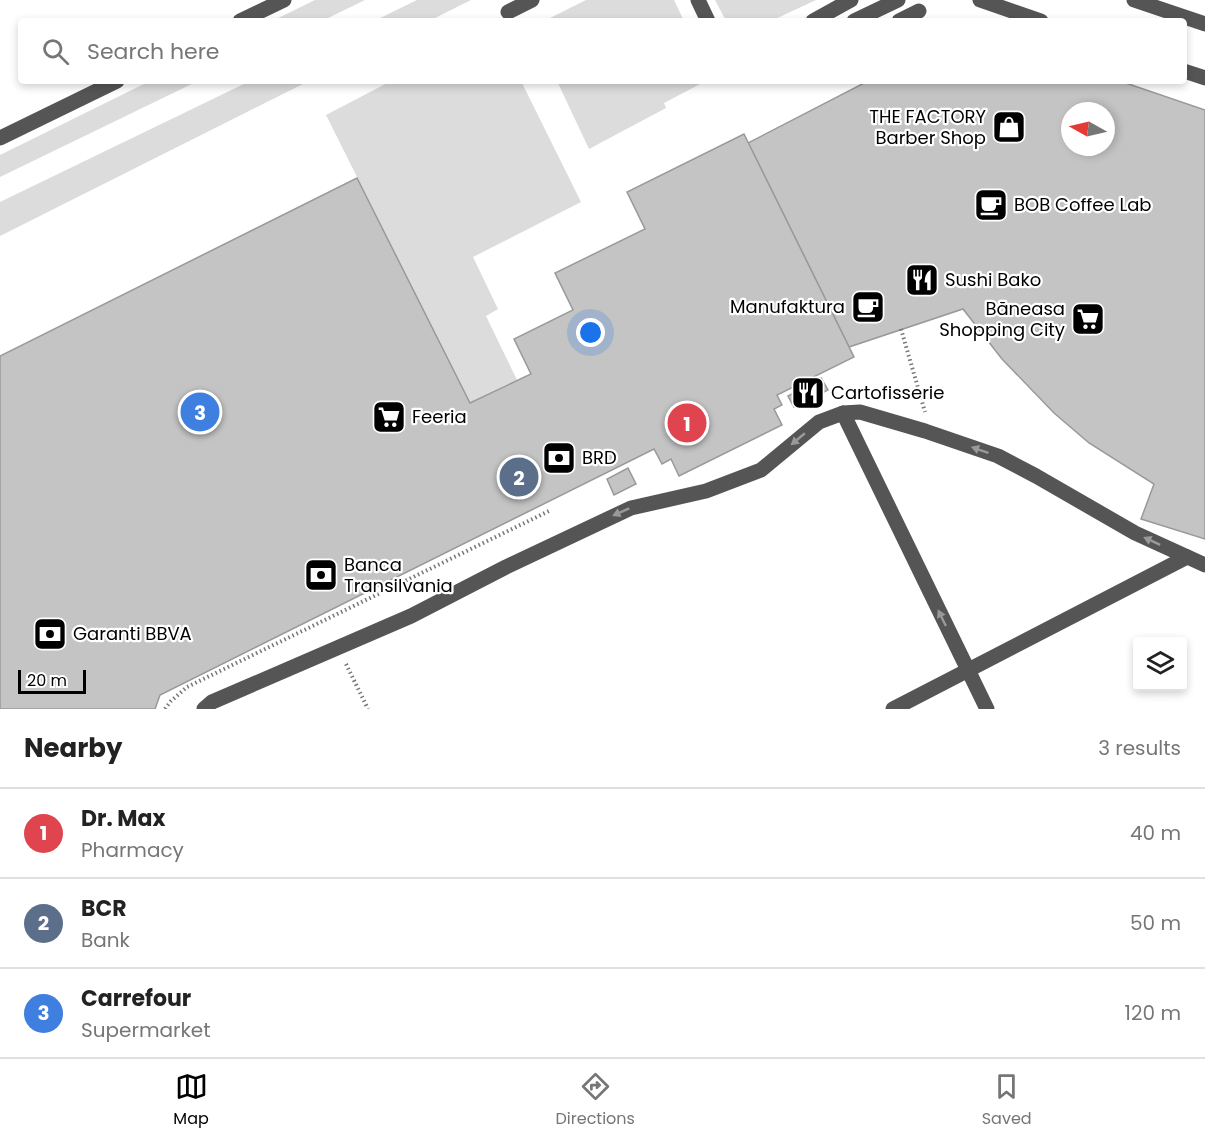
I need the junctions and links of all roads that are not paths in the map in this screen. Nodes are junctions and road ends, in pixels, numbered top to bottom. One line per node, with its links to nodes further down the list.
1 (284, 0): 10 (street)
2 (532, 0): 9 (street)
3 (698, 0): 11 (street)
4 (851, 0): 12 (street)
5 (898, 0): 13 (street)
6 (980, 0): 15 (street)
7 (1134, 0): 16 (street)
8 (919, 11): 14 (street)
9 (508, 12)
10 (246, 18)
11 (707, 18)
12 (818, 18)
13 (860, 18)
14 (905, 18)
15 (1032, 18)
16 (1205, 24)
17 (1187, 71): 18 (street)
18 (1205, 78)
19 (111, 84): 20 (street)
20 (0, 138)
21 (843, 413): 22 (street, one-way to 21); 24 (street, one-way to 21); 25 (street, one-way to 25)
22 (1187, 557): 23 (street); 24 (street)
23 (1205, 565)
24 (968, 670): 26 (street); 27 (street)
25 (204, 709)
26 (893, 709)
27 (987, 709)

